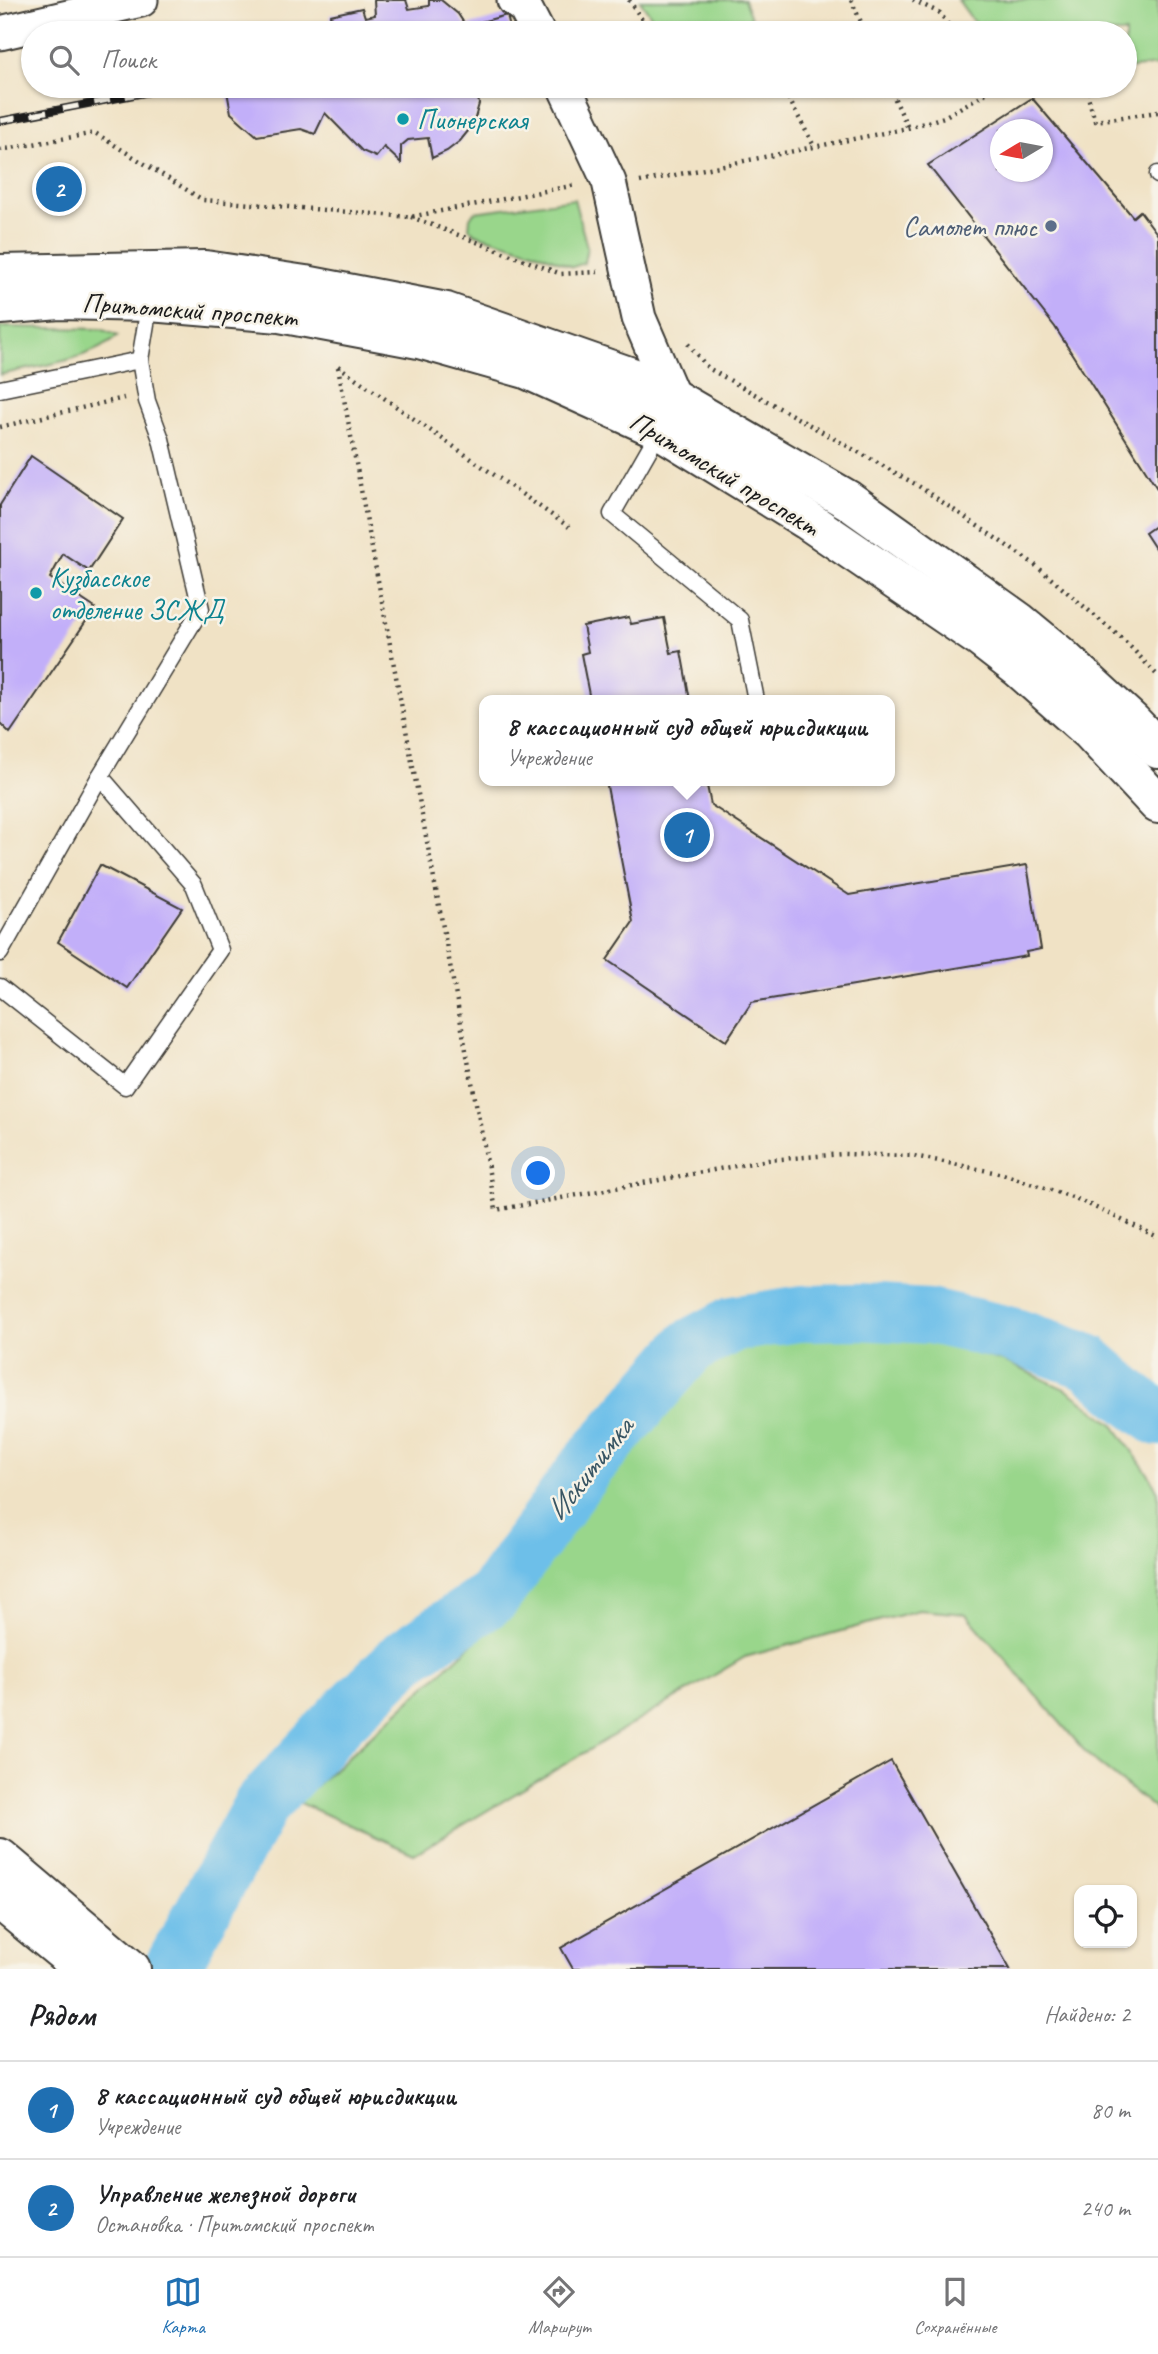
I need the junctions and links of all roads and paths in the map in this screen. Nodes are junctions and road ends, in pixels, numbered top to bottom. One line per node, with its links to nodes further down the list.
1 (141, 0): 6 (street)
2 (514, 0): 7 (street)
3 (629, 0): 8 (path)
4 (851, 0): 9 (path)
5 (913, 0): 10 (path)
6 (51, 21)
7 (532, 21)
8 (643, 21)
9 (861, 21)
10 (946, 21)
11 (21, 28): 12 (street)
12 (0, 33)
13 (572, 98): 22 (street)
14 (788, 98): 20 (path)
15 (894, 98): 19 (path)
16 (974, 98): 19 (path)
17 (1088, 98): 18 (path)
18 (1158, 112)
19 (908, 128): 20 (path)
20 (814, 146): 22 (path)
21 (0, 150): 24 (path)
22 (624, 182): 23 (path); 24 (path); 35 (street)
23 (642, 195)
24 (410, 217): 25 (path)
25 (596, 260)
26 (0, 274): 27 (main road, Притомский проспект)
27 (151, 286): 28 (main road, Притомский проспект); 30 (lane); 35 (main road, Притомский проспект)
28 (0, 305)
29 (687, 343): 38 (path)
30 (140, 360): 33 (lane); 34 (lane)
31 (336, 360): 32 (path)
32 (338, 367): 37 (path); 45 (path)
33 (0, 389)
34 (145, 393): 36 (path); 41 (lane)
35 (667, 413): 39 (lane); 40 (main road, Притомский проспект); 42 (main road, Притомский проспект)
36 (0, 427)
37 (569, 527)
38 (1158, 676)
39 (755, 695)
40 (1158, 749)
41 (100, 776): 43 (lane); 44 (lane)
42 (1158, 804)
43 (0, 953)
44 (0, 987)
45 (1158, 1237)
46 (0, 1858): 49 (main road)
47 (0, 1900): 48 (main road)
48 (84, 1969)
49 (131, 1969)

